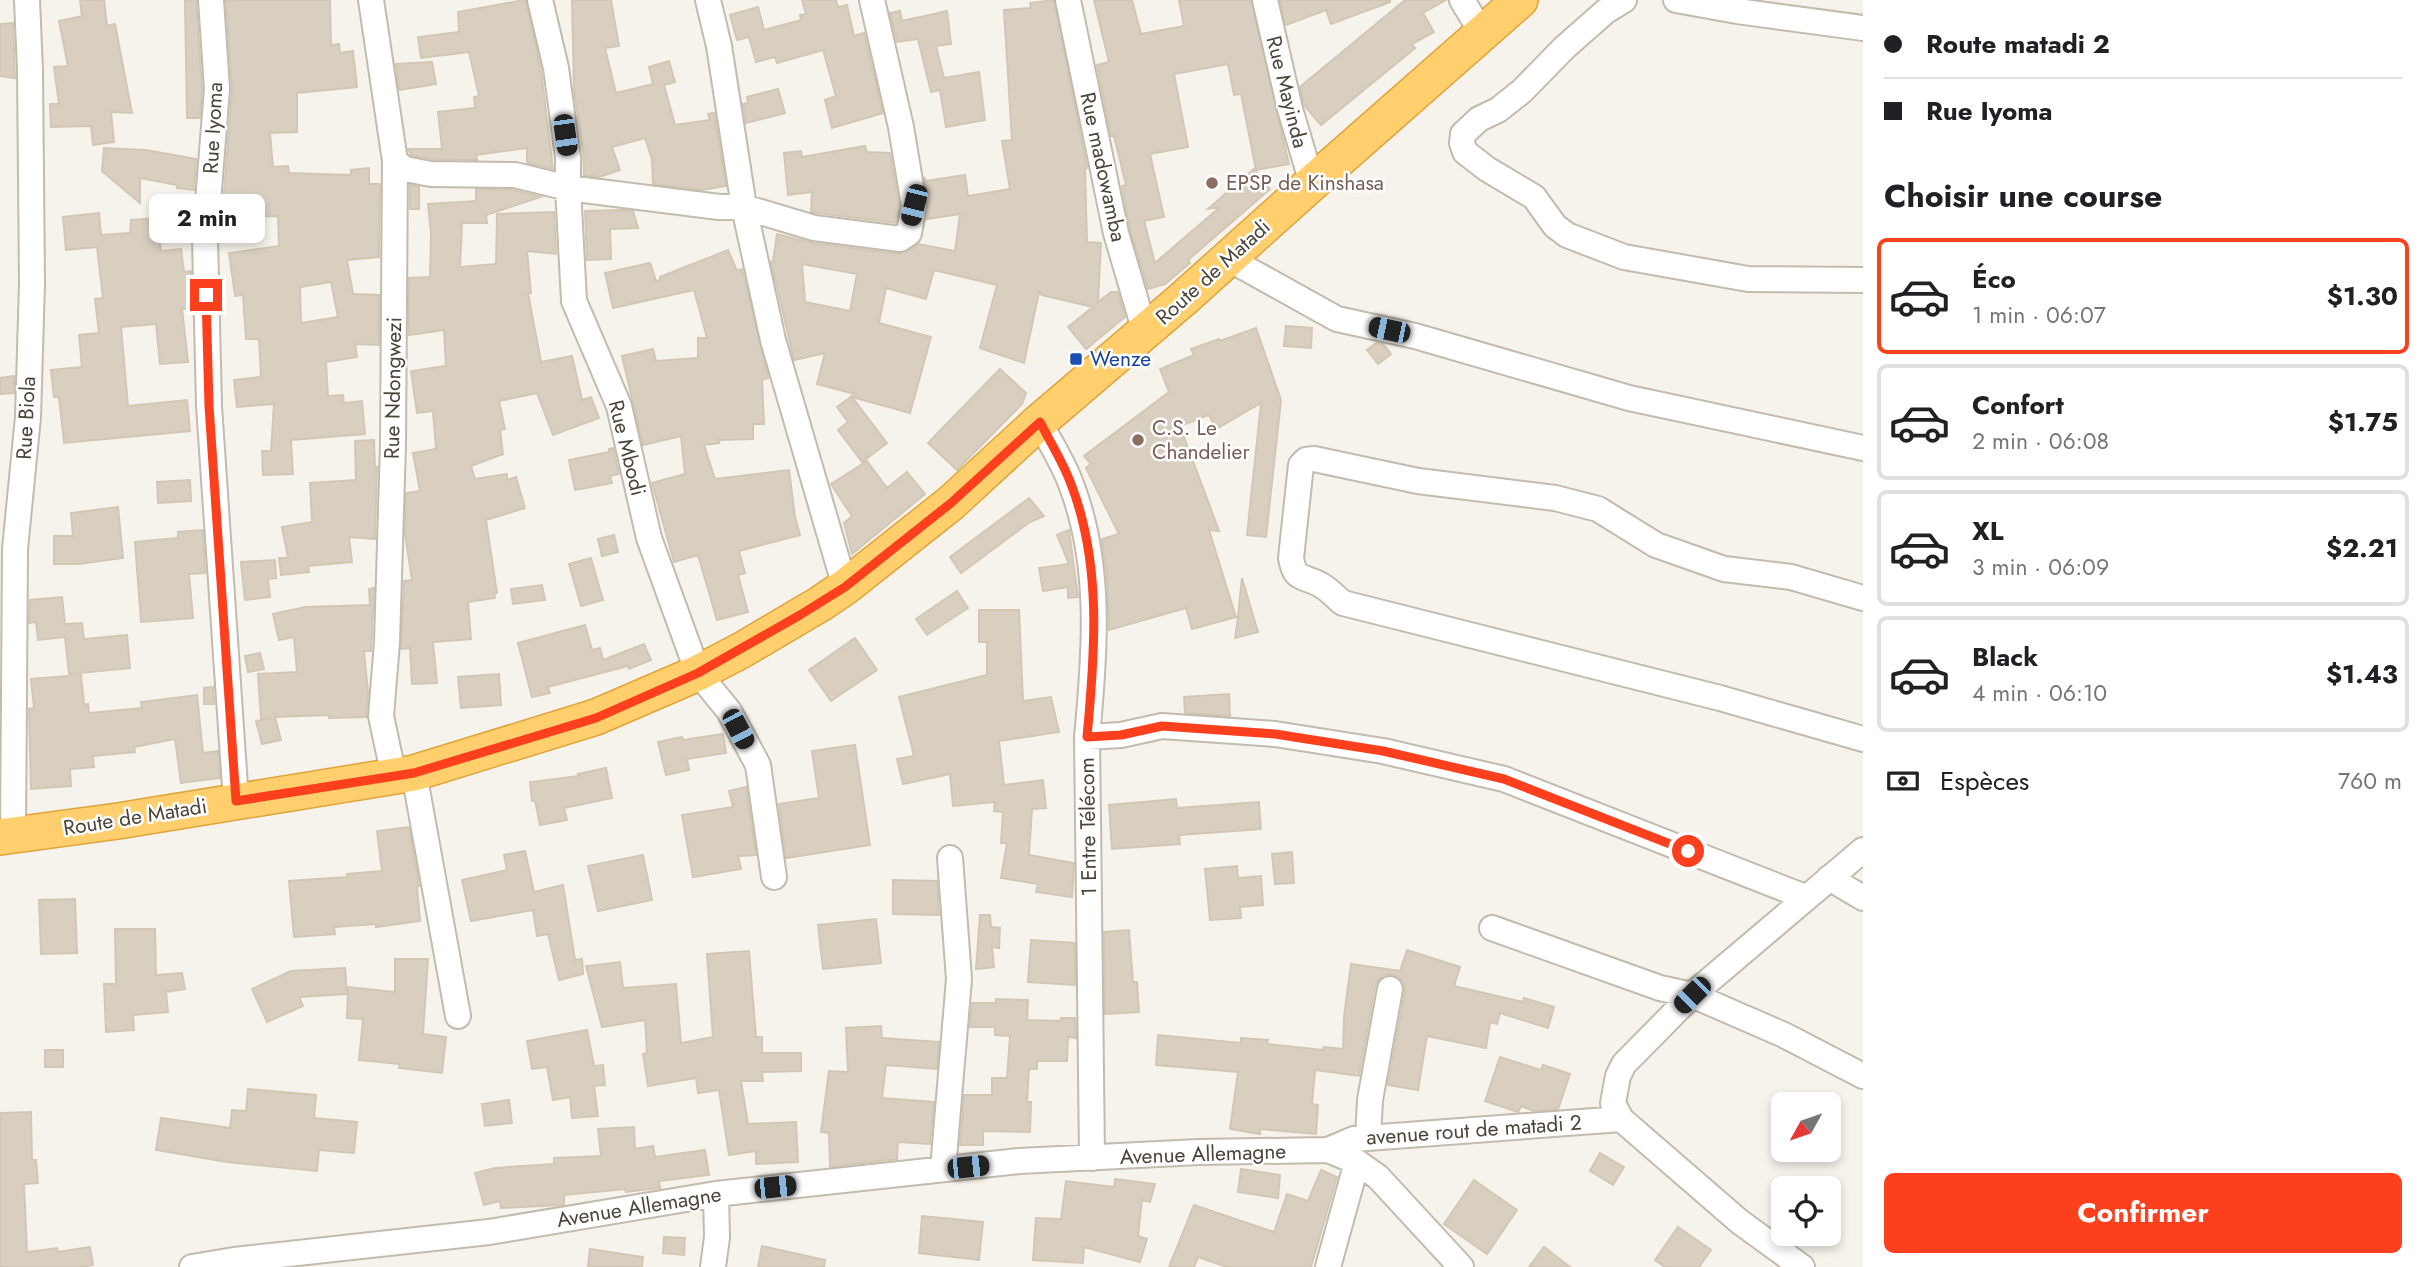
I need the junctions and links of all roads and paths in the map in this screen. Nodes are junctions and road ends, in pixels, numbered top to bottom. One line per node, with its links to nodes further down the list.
1 (27, 0): 31 (street, Rue Biola)
2 (211, 0): 30 (street, Rue Iyoma)
3 (371, 0): 15 (street, Rue Ndongwezi)
4 (540, 0): 17 (street, Rue Mbodi)
5 (708, 0): 18 (street)
6 (872, 0): 18 (street)
7 (1068, 0): 21 (street, Rue madowamba)
8 (1265, 0): 16 (street, Rue Mayinda)
9 (1462, 0): 14 (street)
10 (1520, 0): 14 (highway, Route de Matadi)
11 (1623, 0): 20 (street)
12 (1676, 0): 13 (street)
13 (1863, 28)
14 (1482, 33): 16 (highway, Route de Matadi)
15 (395, 161): 17 (street); 29 (street, Rue Ndongwezi)
16 (1312, 183): 19 (highway, Route de Matadi)
17 (568, 188): 18 (street); 26 (street, Rue Mbodi)
18 (744, 207): 24 (street)
19 (1229, 259): 21 (highway, Route de Matadi); 23 (street)
20 (1863, 280)
21 (1145, 332): 22 (highway, Route de Matadi)
22 (1040, 422): 24 (highway, Route de Matadi); 27 (street, 1 Entre Télécom)
23 (1863, 449)
24 (845, 587): 26 (highway, Route de Matadi)
25 (1863, 598): 28 (street)
26 (698, 673): 29 (highway, Route de Matadi); 34 (street, Rue Mbodi)
27 (1087, 737): 36 (street); 46 (street, 1 Entre Télécom)
28 (1863, 739)
29 (404, 775): 30 (highway, Route de Matadi); 41 (street, Rue Ndongwezi)
30 (236, 801): 31 (highway, Route de Matadi)
31 (7, 836)
32 (1863, 850): 35 (street)
33 (950, 858): 48 (street)
34 (774, 877)
35 (1829, 878): 36 (street); 37 (street)
36 (1805, 897): 40 (street)
37 (1863, 898)
38 (1492, 928): 40 (street)
39 (1390, 989): 44 (street)
40 (1692, 995): 42 (street); 43 (street)
41 (458, 1016)
42 (1863, 1076)
43 (1621, 1119): 44 (street, avenue rout de matadi 2); 54 (street)
44 (1368, 1138): 45 (street, avenue rout de matadi 2)
45 (1328, 1150): 46 (street, Avenue Allemagne); 47 (street, Avenue Allemagne)
46 (1092, 1158): 48 (street, Avenue Allemagne)
47 (1357, 1162): 52 (street); 53 (street, Avenue Allemagne)
48 (943, 1169): 49 (street, Avenue Allemagne)
49 (716, 1194): 50 (street, Avenue Allemagne); 51 (street)
50 (192, 1267)
51 (713, 1267)
52 (1328, 1267)
53 (1461, 1267)
54 (1802, 1267)

